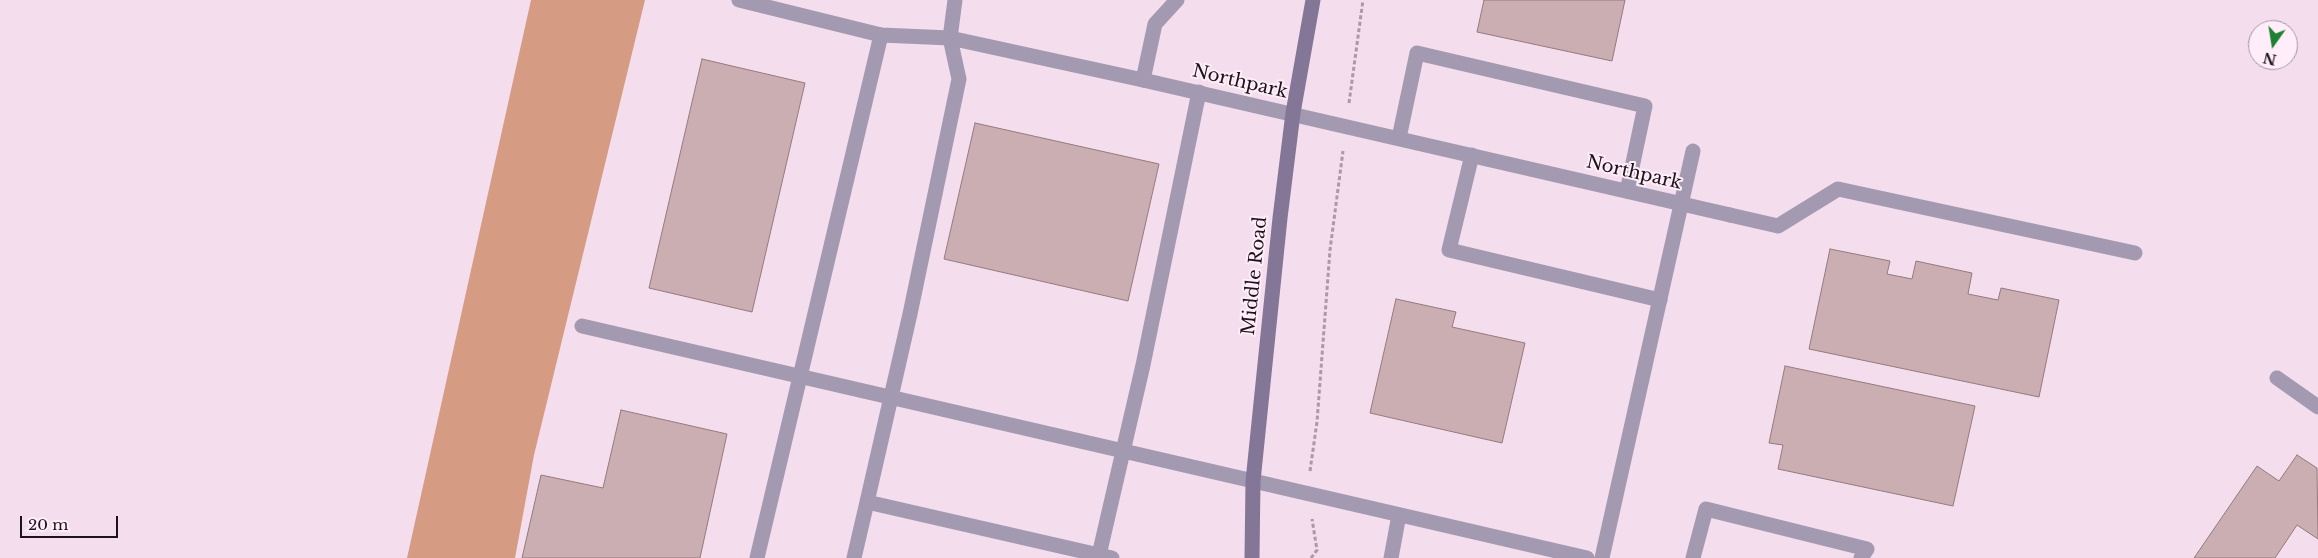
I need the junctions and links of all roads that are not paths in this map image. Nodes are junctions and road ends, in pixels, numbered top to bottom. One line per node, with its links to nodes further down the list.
1 (739, 0): 5 (street, Northpark)
2 (955, 0): 6 (street)
3 (1177, 0): 7 (street)
4 (1313, 0): 9 (street, Middle Road)
5 (881, 35): 6 (street, Northpark); 18 (street)
6 (950, 38): 7 (street, Northpark); 20 (street)
7 (1143, 80): 8 (street, Northpark)
8 (1199, 92): 9 (street, Northpark); 22 (street)
9 (1293, 113): 10 (street, Northpark); 23 (street, Middle Road)
10 (1399, 138): 12 (street, Northpark); 13 (street)
11 (1693, 151): 14 (street)
12 (1472, 155): 13 (street, Northpark); 16 (street)
13 (1627, 191): 14 (street, Northpark)
14 (1682, 204): 15 (street, Northpark); 16 (street)
15 (2135, 253)
16 (1660, 300): 32 (street)
17 (582, 326): 18 (street)
18 (799, 375): 20 (street); 27 (street)
19 (2278, 378): 21 (street)
20 (890, 397): 22 (street); 24 (street)
21 (2318, 408)
22 (1123, 450): 23 (street); 26 (street)
23 (1253, 481): 25 (street); 29 (street, Middle Road)
24 (867, 502): 26 (street); 28 (street)
25 (1399, 515): 30 (street); 31 (street)
26 (1105, 556)
27 (758, 558)
28 (854, 558)
29 (1252, 558)
30 (1391, 558)
31 (1586, 558)
32 (1602, 558)
33 (1693, 558): 34 (street)
34 (1861, 558)

